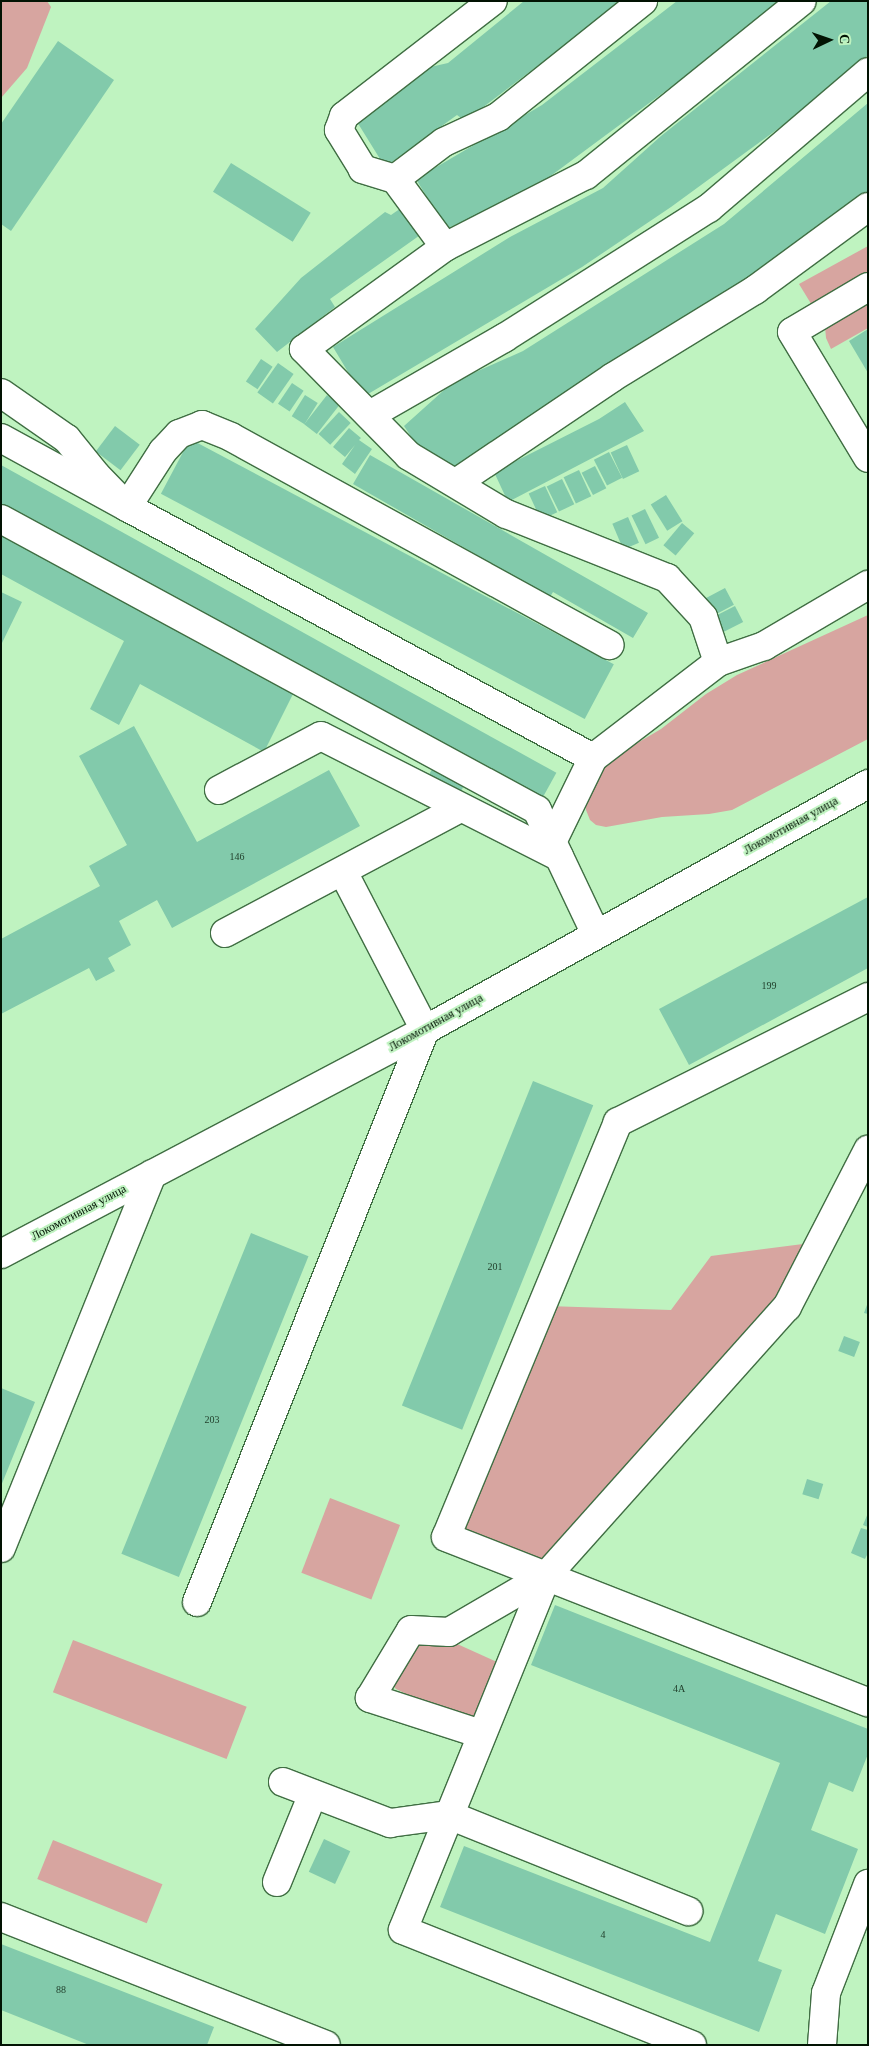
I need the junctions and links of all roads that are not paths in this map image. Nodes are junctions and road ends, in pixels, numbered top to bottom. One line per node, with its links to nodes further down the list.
1 (494, 1): 5 (main road)
2 (643, 1): 5 (main road)
3 (802, 1): 7 (main road)
4 (868, 72): 10 (main road)
5 (394, 179): 7 (main road)
6 (868, 207): 13 (main road)
7 (446, 247): 10 (main road)
8 (868, 287): 12 (main road)
9 (1, 394): 14 (main road)
10 (370, 416): 13 (main road)
11 (1, 438): 14 (main road)
12 (868, 458)
13 (456, 483): 18 (main road)
14 (127, 507): 17 (main road); 19 (main road)
15 (1, 519): 23 (main road)
16 (868, 585): 18 (main road)
17 (610, 645)
18 (718, 662): 19 (main road)
19 (593, 758): 23 (main road)
20 (868, 784): 26 (main road, Локомотивная улица)
21 (219, 790): 22 (main road)
22 (460, 808): 23 (main road); 24 (main road)
23 (556, 849): 26 (main road)
24 (343, 872): 25 (main road); 28 (main road)
25 (225, 933)
26 (596, 934): 28 (main road, Локомотивная улица)
27 (868, 997): 33 (main road)
28 (425, 1030): 30 (main road, Локомотивная улица); 34 (main road)
29 (868, 1150): 33 (main road)
30 (152, 1174): 31 (main road, Локомотивная улица); 32 (main road)
31 (1, 1254)
32 (1, 1548)
33 (547, 1575): 35 (main road); 36 (main road); 36 (main road)
34 (197, 1602)
35 (868, 1702)
36 (482, 1734): 39 (main road)
37 (283, 1782): 38 (main road)
38 (313, 1794): 39 (main road); 40 (main road)
39 (448, 1815): 42 (main road); 45 (main road)
40 (277, 1882)
41 (868, 1884): 46 (main road)
42 (688, 1911)
43 (1, 1917): 44 (main road)
44 (326, 2045)
45 (692, 2045)
46 (822, 2045)

